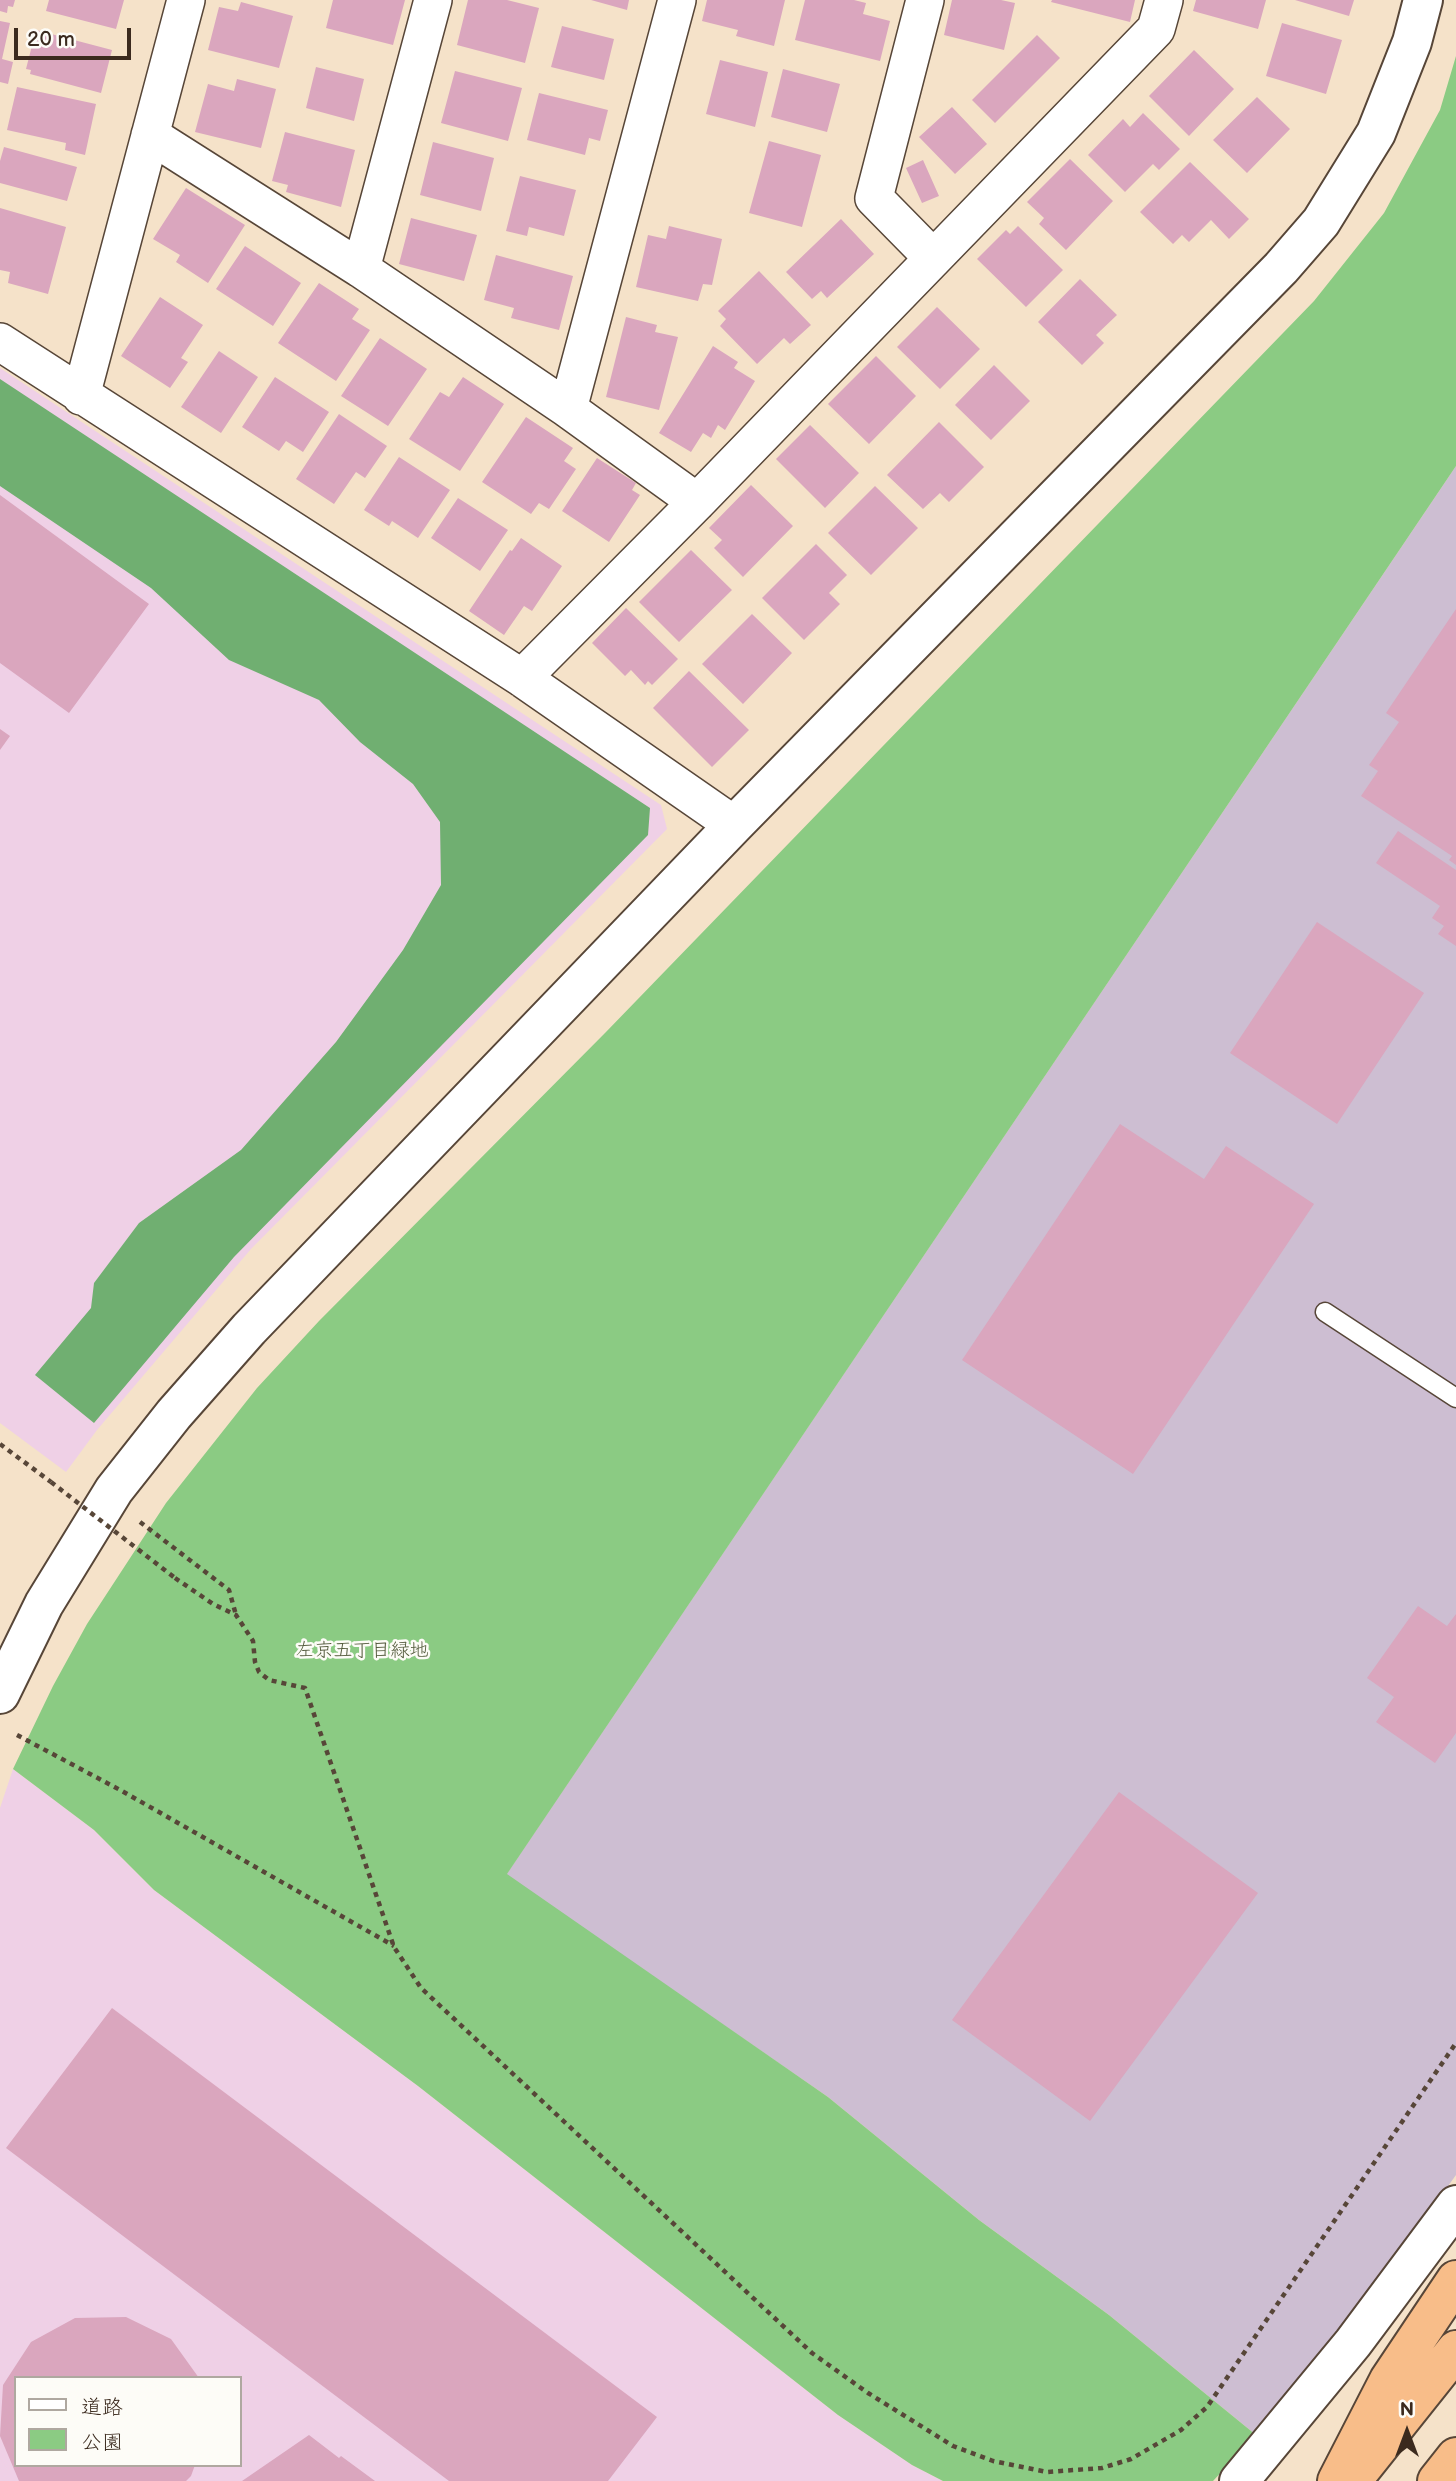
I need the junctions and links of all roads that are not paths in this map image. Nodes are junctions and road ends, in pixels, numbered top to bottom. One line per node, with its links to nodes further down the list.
1 (186, 0): 7 (street)
2 (433, 0): 9 (street)
3 (677, 0): 12 (street)
4 (925, 0): 8 (street)
5 (1164, 0): 8 (street)
6 (1423, 0): 15 (street)
7 (150, 135): 9 (street); 11 (street)
8 (932, 257): 13 (street)
9 (361, 269): 12 (street)
10 (0, 342): 11 (street)
11 (81, 396): 14 (street)
12 (568, 409): 13 (street)
13 (697, 502): 14 (street)
14 (522, 678): 15 (street)
15 (734, 825): 18 (street)
16 (1325, 1312): 17 (lane)
17 (1456, 1398)
18 (0, 1694)
19 (1456, 2205): 23 (street)
20 (1456, 2280): 24 (highway)
21 (1456, 2350): 25 (highway)
22 (1456, 2457): 26 (highway)
23 (1239, 2481)
24 (1337, 2481)
25 (1352, 2481)
26 (1437, 2481)

